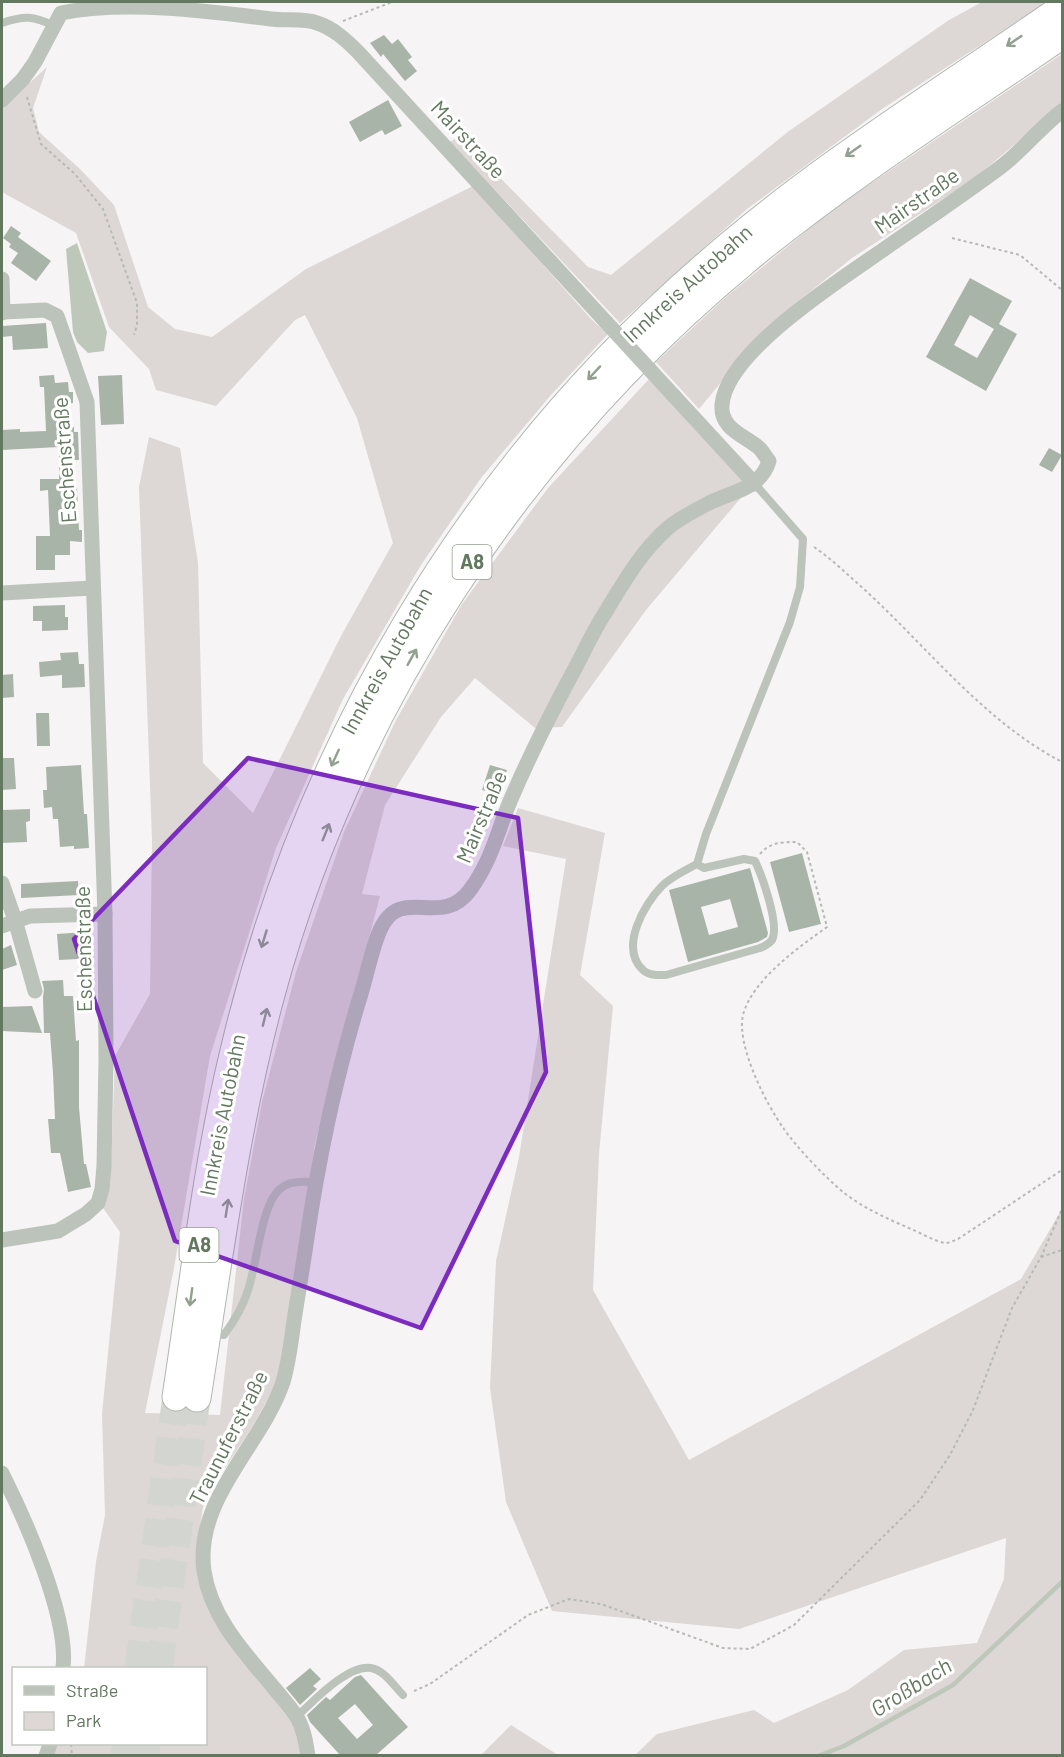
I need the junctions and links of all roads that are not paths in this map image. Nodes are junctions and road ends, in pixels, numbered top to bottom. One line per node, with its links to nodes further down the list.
1 (78, 5): 3 (street, Mairstraße); 10 (street, Mairstraße, bridge)
2 (1062, 8): 20 (highway, Innkreis Autobahn / A8, one-way to 20)
3 (58, 20): 4 (lane); 6 (street)
4 (2, 23)
5 (1062, 35): 20 (highway, Innkreis Autobahn / A8, one-way to 5)
6 (2, 100)
7 (1062, 111): 10 (street, Mairstraße)
8 (2, 279): 9 (street)
9 (2, 312): 11 (street, Eschenstraße)
10 (755, 484): 13 (lane, Mairstraße); 18 (street, Mairstraße)
11 (92, 588): 12 (street); 15 (street, Eschenstraße)
12 (2, 593)
13 (697, 864): 13 (lane)
14 (2, 883): 16 (street)
15 (105, 914): 16 (street); 19 (street, Eschenstraße)
16 (8, 923): 17 (street)
17 (35, 991)
18 (315, 1182): 20 (lane); 24 (street, Traunuferstraße)
19 (2, 1240)
20 (207, 1334)
21 (2, 1473): 22 (street)
22 (63, 1667)
23 (403, 1695): 24 (lane)
24 (297, 1716): 25 (street, Traunuferstraße)
25 (308, 1755)

